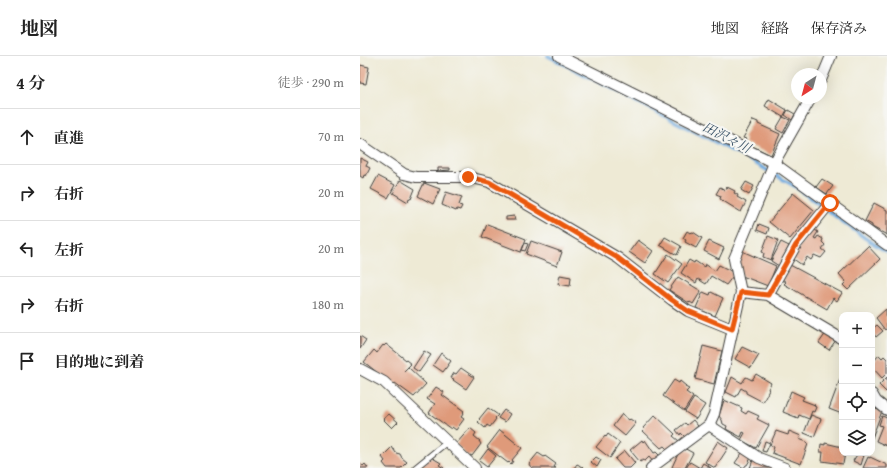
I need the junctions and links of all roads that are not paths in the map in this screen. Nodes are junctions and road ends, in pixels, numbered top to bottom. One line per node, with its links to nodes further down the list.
1 (559, 56): 6 (street)
2 (831, 56): 3 (street)
3 (826, 68)
4 (808, 104): 6 (street)
5 (360, 144): 11 (street)
6 (773, 164): 7 (street); 9 (street)
7 (830, 204): 8 (street); 10 (street)
8 (887, 245)
9 (741, 292): 10 (street); 11 (street)
10 (768, 295): 12 (street)
11 (732, 329): 16 (street)
12 (839, 337)
13 (360, 368): 17 (street)
14 (875, 399): 15 (street)
15 (887, 410)
16 (709, 425): 20 (street); 21 (street)
17 (447, 442): 18 (lane); 19 (street)
18 (415, 468)
19 (475, 468)
20 (651, 468)
21 (785, 468)

